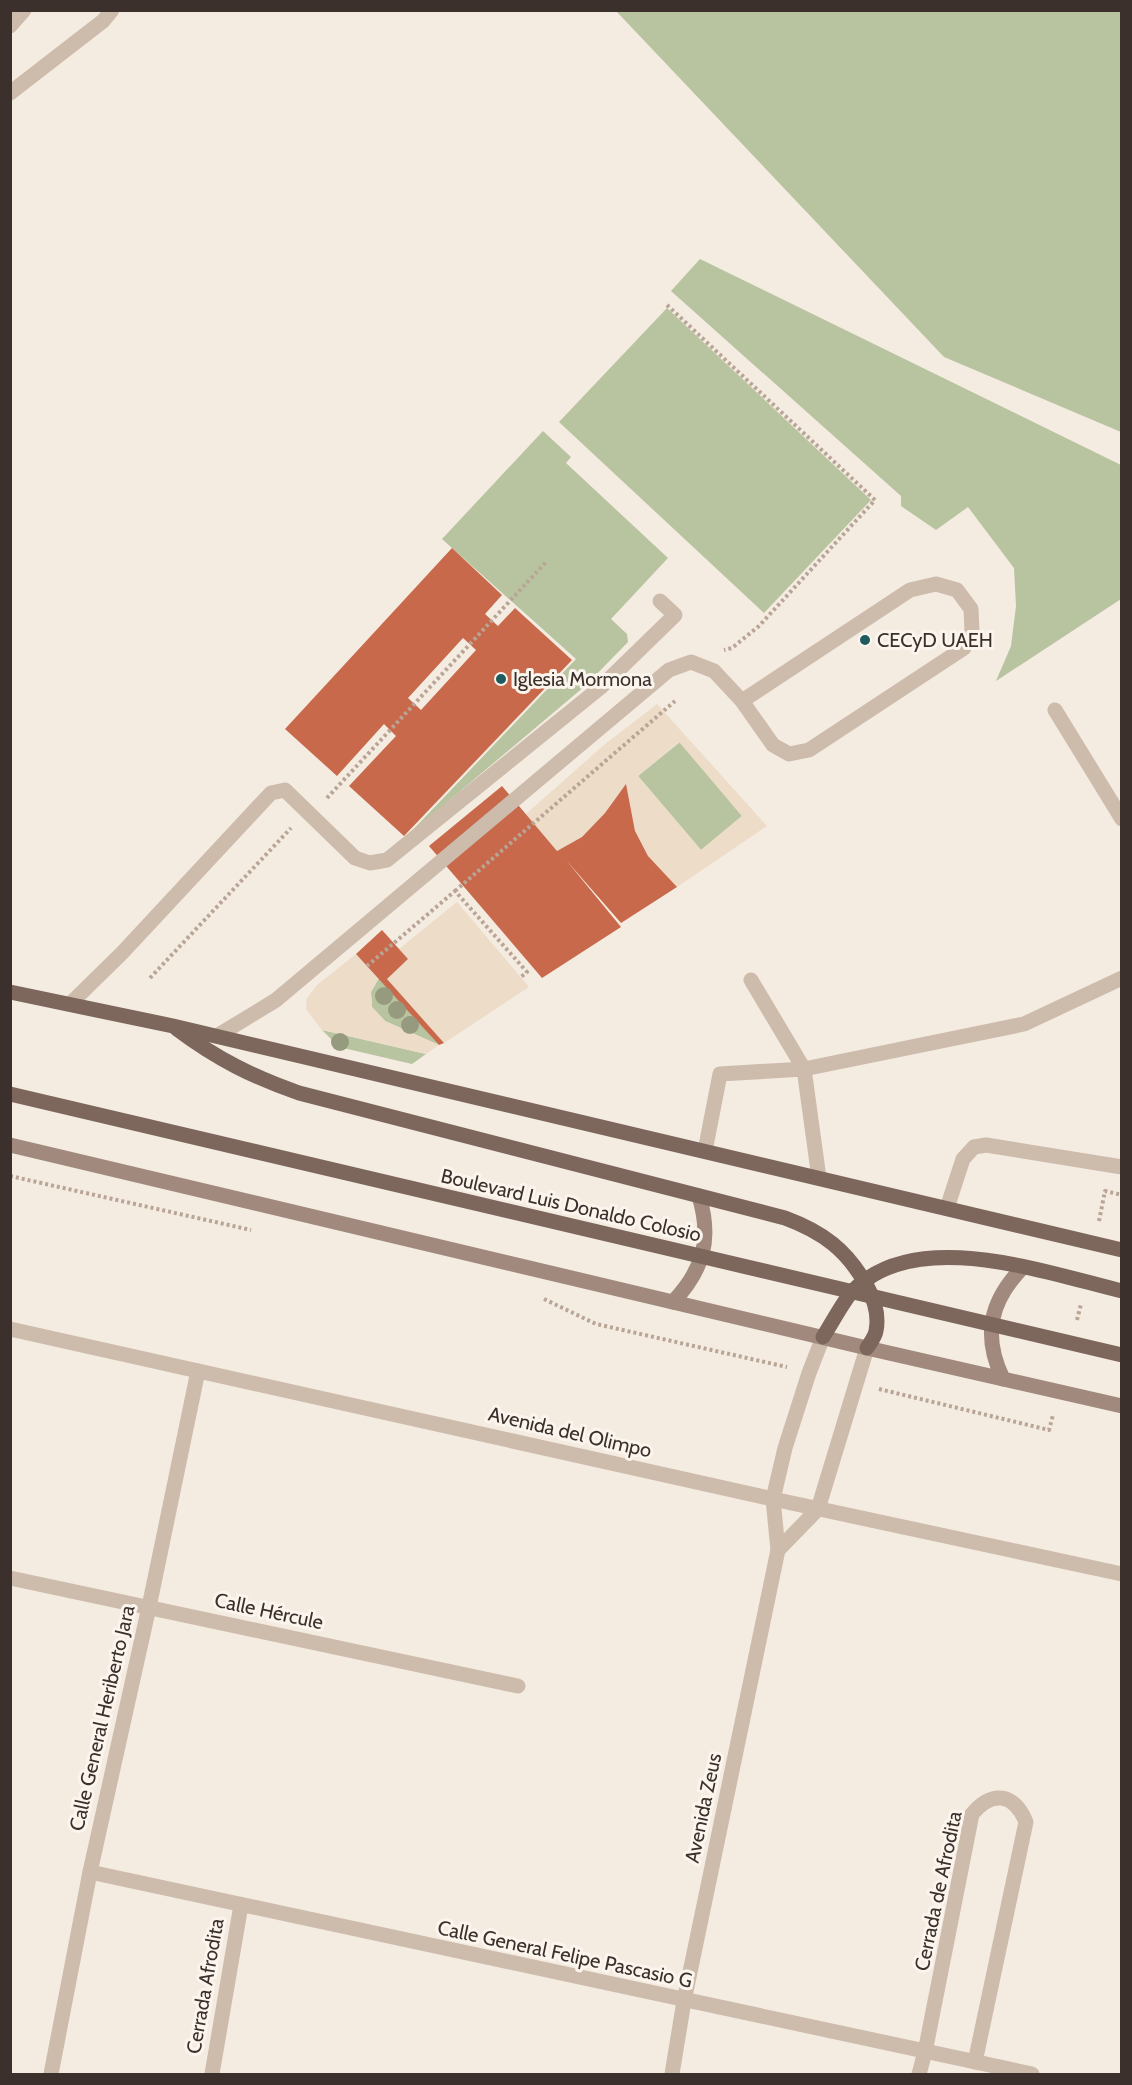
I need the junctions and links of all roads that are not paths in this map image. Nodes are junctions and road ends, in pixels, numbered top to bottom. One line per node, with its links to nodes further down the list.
1 (24, 10): 3 (street)
2 (112, 10): 4 (street)
3 (10, 26)
4 (10, 93)
5 (660, 601): 12 (street)
6 (742, 701): 6 (street); 14 (street)
7 (1055, 710): 8 (street)
8 (1122, 819)
9 (1122, 978): 15 (street)
10 (751, 980): 15 (street)
11 (10, 992): 12 (main road)
12 (70, 1004): 13 (main road)
13 (172, 1026): 14 (main road); 21 (main road)
14 (217, 1036): 18 (main road)
15 (804, 1069): 18 (street); 20 (street)
16 (10, 1094): 31 (main road, Boulevard Luis Donaldo Colosio, bridge)
17 (10, 1145): 27 (street)
18 (705, 1151): 20 (main road)
19 (1122, 1167): 22 (street)
20 (819, 1178): 22 (main road)
21 (699, 1196): 25 (main road); 27 (street)
22 (947, 1208): 23 (main road)
23 (1122, 1250)
24 (1023, 1268): 25 (main road); 26 (main road); 33 (street)
25 (865, 1282): 29 (main road); 30 (main road)
26 (1122, 1291)
27 (673, 1302): 29 (street)
28 (10, 1329): 32 (street, Avenida del Olimpo)
29 (823, 1337): 30 (street); 35 (street, Avenida Zeus)
30 (867, 1348): 33 (street); 36 (street)
31 (1122, 1355)
32 (198, 1371): 35 (street, Avenida del Olimpo); 40 (street, Calle General Heriberto Jara)
33 (1003, 1379): 34 (street)
34 (1122, 1406)
35 (773, 1499): 36 (street, Avenida del Olimpo); 37 (street, Avenida Zeus)
36 (818, 1509): 37 (street); 38 (street, Avenida del Olimpo)
37 (778, 1550): 44 (street, Avenida Zeus)
38 (1122, 1574)
39 (10, 1578): 40 (street, Calle Hércule)
40 (148, 1607): 41 (street, Calle Hércule); 42 (street, Calle General Heriberto Jara)
41 (518, 1686)
42 (90, 1872): 43 (street, Calle General Felipe Pascasio G); 47 (street, Calle General Heriberto Jara)
43 (240, 1905): 44 (street, Calle General Felipe Pascasio G); 48 (street, Cerrada Afrodita)
44 (684, 2001): 45 (street, Calle General Felipe Pascasio G); 49 (street, Avenida Zeus)
45 (926, 2052): 46 (street, Calle General Felipe Pascasio G); 46 (street, Cerrada de Afrodita); 50 (street, Cerrada de Afrodita)
46 (975, 2062): 51 (street, Calle General Felipe Pascasio G)
47 (51, 2074)
48 (212, 2074)
49 (672, 2074)
50 (919, 2074)
51 (1032, 2074)

